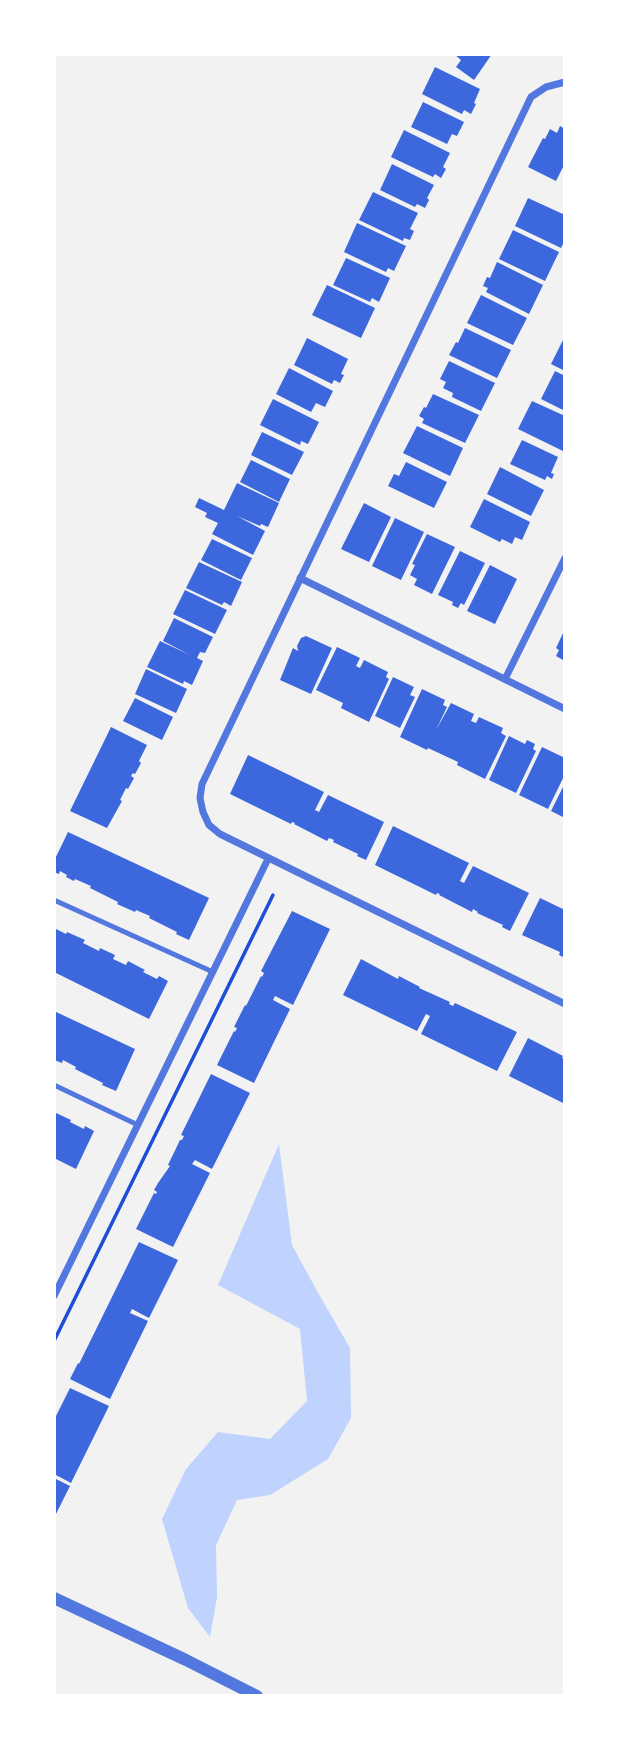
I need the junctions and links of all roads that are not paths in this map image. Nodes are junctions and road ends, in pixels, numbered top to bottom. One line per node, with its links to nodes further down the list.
1 (565, 82): 3 (street)
2 (565, 558): 4 (street)
3 (300, 578): 4 (street); 6 (street)
4 (505, 679): 5 (street)
5 (565, 709)
6 (268, 859): 8 (street); 9 (street)
7 (54, 900): 8 (lane)
8 (213, 972): 11 (street)
9 (565, 1004)
10 (54, 1085): 11 (lane)
11 (138, 1125): 13 (street)
12 (54, 1272): 13 (lane)
13 (64, 1276): 14 (street)
14 (54, 1296)
15 (54, 1598): 16 (street)
16 (257, 1696)

